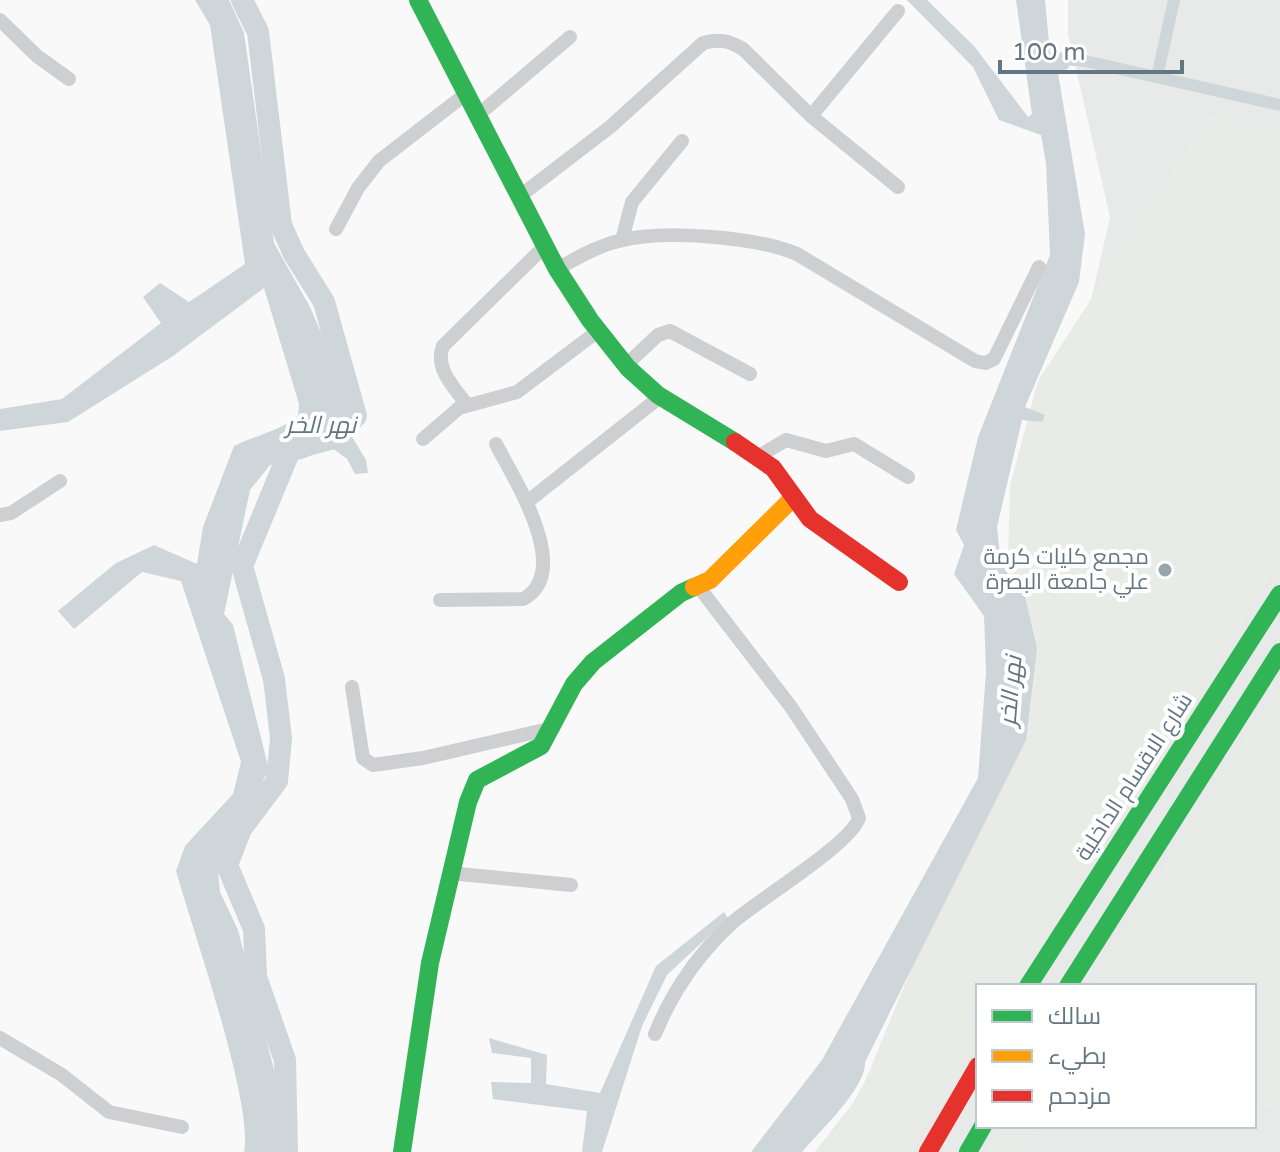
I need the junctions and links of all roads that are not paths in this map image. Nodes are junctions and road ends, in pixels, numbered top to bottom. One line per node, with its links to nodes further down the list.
1 (418, 0): 6 (street)
2 (898, 11): 8 (street)
3 (0, 20): 5 (street)
4 (570, 37): 7 (street)
5 (69, 79)
6 (467, 93): 7 (street); 12 (street)
7 (478, 115): 11 (street)
8 (811, 116): 10 (street); 11 (street)
9 (682, 141): 13 (street)
10 (898, 187)
11 (520, 196): 14 (street)
12 (336, 229)
13 (622, 240): 15 (street); 16 (street)
14 (545, 246): 16 (street); 21 (street)
15 (1039, 267)
16 (557, 269): 17 (street)
17 (598, 331): 18 (street); 21 (street)
18 (626, 365): 19 (street); 20 (street)
19 (750, 374)
20 (660, 397): 24 (street); 28 (street)
21 (467, 405): 22 (street)
22 (423, 439)
23 (496, 444): 28 (street)
24 (759, 456): 25 (street); 27 (street)
25 (908, 477)
26 (60, 481): 29 (street)
27 (792, 499): 30 (street); 31 (street)
28 (527, 502): 33 (street)
29 (0, 515)
30 (899, 582)
31 (698, 586): 36 (street); 41 (street)
32 (1280, 594): 39 (street, شارع الاقسام الداخلية)
33 (440, 600)
34 (1280, 652): 40 (street)
35 (352, 687): 36 (street)
36 (553, 728): 37 (street)
37 (450, 873): 38 (street); 46 (street)
38 (571, 885)
39 (1029, 984)
40 (1069, 984)
41 (655, 1034)
42 (0, 1038): 44 (street)
43 (976, 1069): 47 (street)
44 (182, 1127)
45 (982, 1128): 48 (street)
46 (402, 1152)
47 (928, 1152)
48 (968, 1152)

